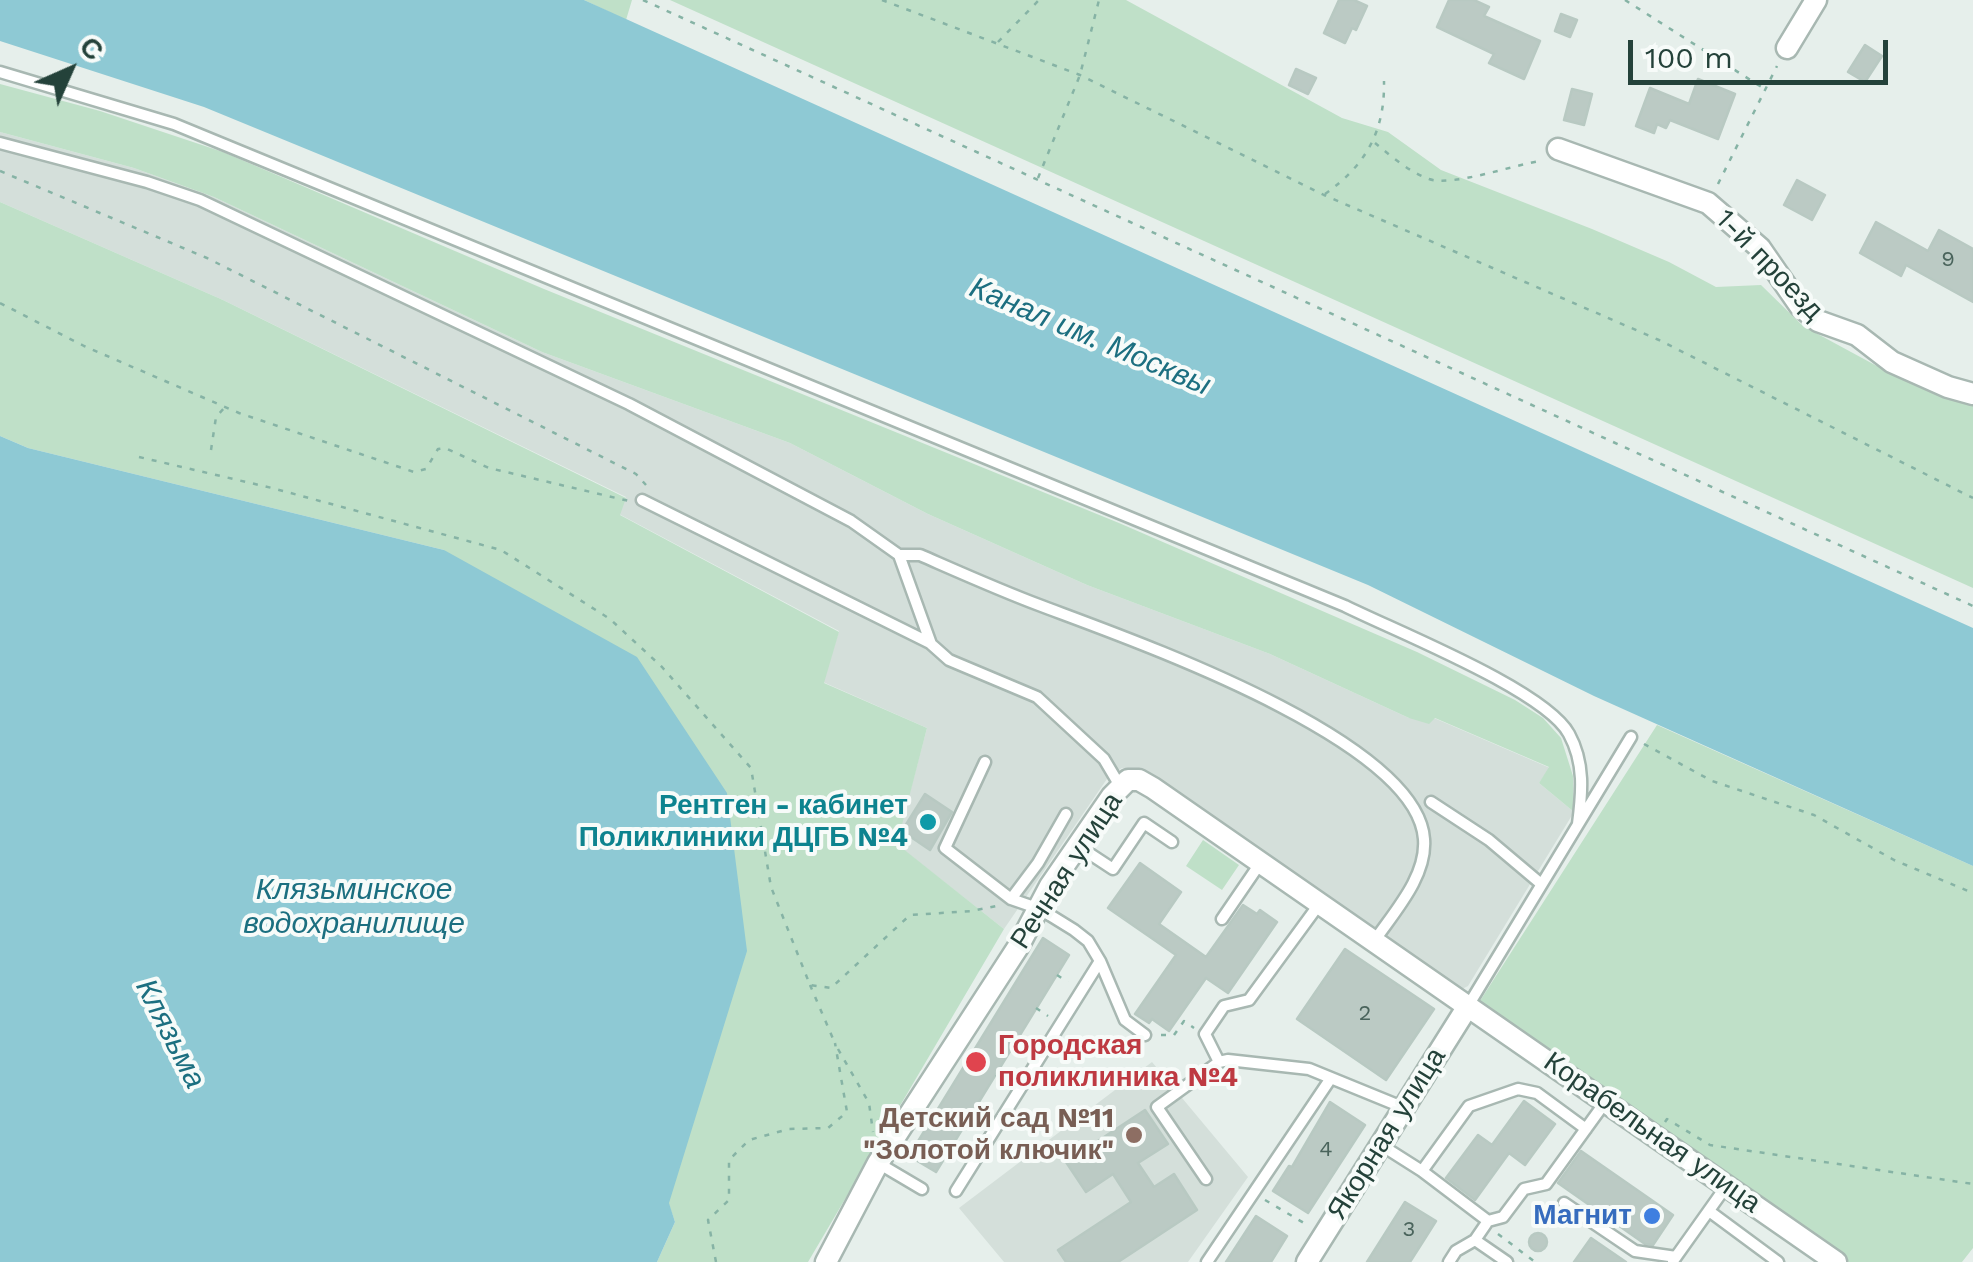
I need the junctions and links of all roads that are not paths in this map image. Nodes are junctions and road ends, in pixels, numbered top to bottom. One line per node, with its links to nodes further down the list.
1 (1816, 0): 2 (street)
2 (1787, 48)
3 (0, 72): 15 (lane)
4 (0, 144): 8 (lane)
5 (1558, 149): 6 (street, 1-й проезд)
6 (1973, 394)
7 (642, 500): 9 (lane)
8 (899, 555): 9 (lane); 24 (lane)
9 (931, 644): 12 (lane)
10 (1631, 736): 15 (lane)
11 (985, 762): 20 (lane)
12 (1120, 786): 17 (street, Речная улица); 18 (street, Речная улица)
13 (1431, 802): 19 (lane)
14 (1066, 814): 20 (lane)
15 (1578, 824): 19 (lane)
16 (1172, 842): 17 (lane)
17 (1078, 846): 22 (street, Речная улица)
18 (1261, 862): 21 (street, Речная улица); 23 (lane)
19 (1540, 883): 26 (lane)
20 (1011, 898): 22 (lane)
21 (1321, 902): 24 (street, Речная улица); 28 (lane)
22 (1040, 909): 25 (lane); 34 (street, Речная улица)
23 (1222, 920)
24 (1375, 940): 26 (street, Речная улица)
25 (1100, 960): 27 (lane); 39 (lane)
26 (1468, 1006): 30 (street, Корабельная улица); 31 (street, Якорная улица)
27 (1144, 1035)
28 (1219, 1062): 29 (lane); 36 (lane)
29 (1330, 1078): 31 (lane); 46 (lane)
30 (1606, 1102): 32 (lane); 37 (street, Корабельная улица)
31 (1402, 1107): 33 (street, Якорная улица)
32 (1586, 1129): 35 (lane); 42 (lane)
33 (1380, 1144): 35 (lane); 47 (street, Якорная улица)
34 (878, 1163): 38 (lane); 45 (street, Речная улица)
35 (1422, 1171): 42 (lane)
36 (1206, 1179)
37 (1728, 1184): 41 (lane); 51 (street, Корабельная улица)
38 (922, 1188)
39 (956, 1191)
40 (1564, 1203): 44 (lane)
41 (1709, 1211): 44 (lane); 50 (lane)
42 (1488, 1221): 43 (lane)
43 (1475, 1240): 48 (lane); 49 (lane)
44 (1674, 1260)
45 (826, 1262)
46 (1207, 1262)
47 (1307, 1262)
48 (1449, 1262)
49 (1506, 1262)
50 (1778, 1262)
51 (1836, 1262)

